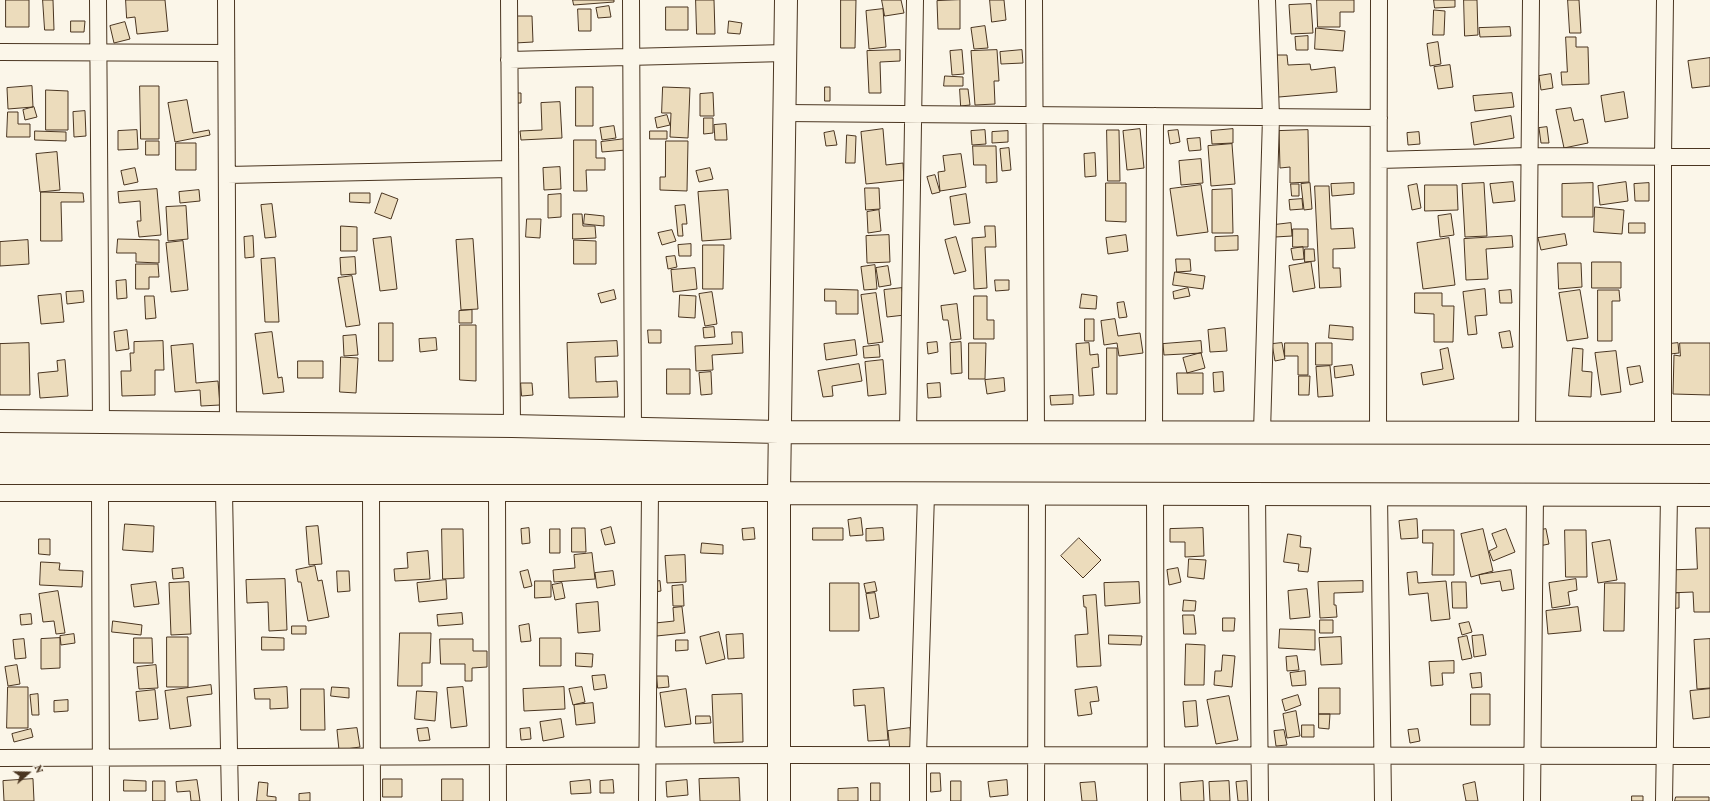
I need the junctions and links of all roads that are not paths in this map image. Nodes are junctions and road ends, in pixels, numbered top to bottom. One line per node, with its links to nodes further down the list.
1 (98, 0): 13 (street)
2 (226, 0): 14 (street)
3 (509, 0): 17 (street)
4 (631, 0): 16 (street)
5 (786, 0): 15 (street)
6 (915, 0): 19 (street)
7 (1034, 0): 20 (street)
8 (1267, 0): 22 (street)
9 (1379, 0): 23 (street)
10 (1532, 0): 24 (street)
11 (1665, 0): 25 (street)
12 (0, 52): 13 (street)
13 (98, 53): 14 (street); 31 (street)
14 (226, 53): 29 (street)
15 (785, 53): 16 (street); 18 (street)
16 (631, 57): 17 (street); 34 (street)
17 (509, 60): 28 (street)
18 (784, 112): 19 (street); 35 (street)
19 (913, 114): 20 (street); 36 (street)
20 (1034, 115): 21 (street); 37 (street)
21 (1154, 116): 22 (street); 38 (street)
22 (1271, 117): 23 (street); 39 (street)
23 (1379, 118): 27 (street)
24 (1530, 156): 25 (street); 27 (street); 41 (street)
25 (1663, 157): 26 (street); 42 (street)
26 (1710, 157)
27 (1379, 160): 40 (street)
28 (510, 169): 29 (street); 33 (street)
29 (227, 175): 32 (street)
30 (0, 421): 31 (street)
31 (101, 422): 32 (street)
32 (228, 424): 33 (street)
33 (512, 426): 34 (street)
34 (633, 430): 35 (street)
35 (779, 432): 36 (street); 50 (street)
36 (908, 432): 37 (street)
37 (1036, 432): 38 (street)
38 (1154, 432): 39 (street)
39 (1262, 432): 40 (street)
40 (1378, 432): 41 (street)
41 (1527, 432): 42 (street)
42 (1663, 432): 43 (street)
43 (1710, 432)
44 (0, 492): 45 (street)
45 (100, 493): 46 (street); 72 (street)
46 (224, 493): 47 (street); 73 (street)
47 (371, 493): 48 (street); 70 (street)
48 (497, 493): 49 (street); 63 (street)
49 (650, 493): 50 (street); 64 (street)
50 (779, 494): 51 (street); 59 (street)
51 (926, 494): 52 (street); 60 (street)
52 (1037, 494): 53 (street); 61 (street)
53 (1155, 494): 54 (street); 62 (street)
54 (1257, 494): 55 (street); 65 (street)
55 (1378, 494): 56 (street); 66 (street)
56 (1535, 495): 57 (street); 67 (street)
57 (1668, 495): 58 (street); 68 (street)
58 (1710, 495)
59 (779, 755): 60 (street); 64 (street); 79 (street)
60 (918, 755): 61 (street); 80 (street)
61 (1036, 755): 62 (street); 81 (street)
62 (1156, 755): 65 (street); 82 (street)
63 (497, 756): 64 (street); 70 (street); 77 (street)
64 (647, 756): 78 (street)
65 (1259, 756): 66 (street); 83 (street)
66 (1382, 756): 67 (street); 84 (street)
67 (1532, 756): 68 (street); 85 (street)
68 (1664, 756): 69 (street); 86 (street)
69 (1710, 756)
70 (372, 757): 73 (street); 76 (street)
71 (0, 758): 72 (street)
72 (101, 758): 73 (street); 74 (street)
73 (230, 758): 75 (street)
74 (101, 801)
75 (230, 801)
76 (372, 801)
77 (498, 801)
78 (647, 801)
79 (779, 801)
80 (918, 801)
81 (1036, 801)
82 (1156, 801)
83 (1260, 801)
84 (1383, 801)
85 (1532, 801)
86 (1664, 801)

